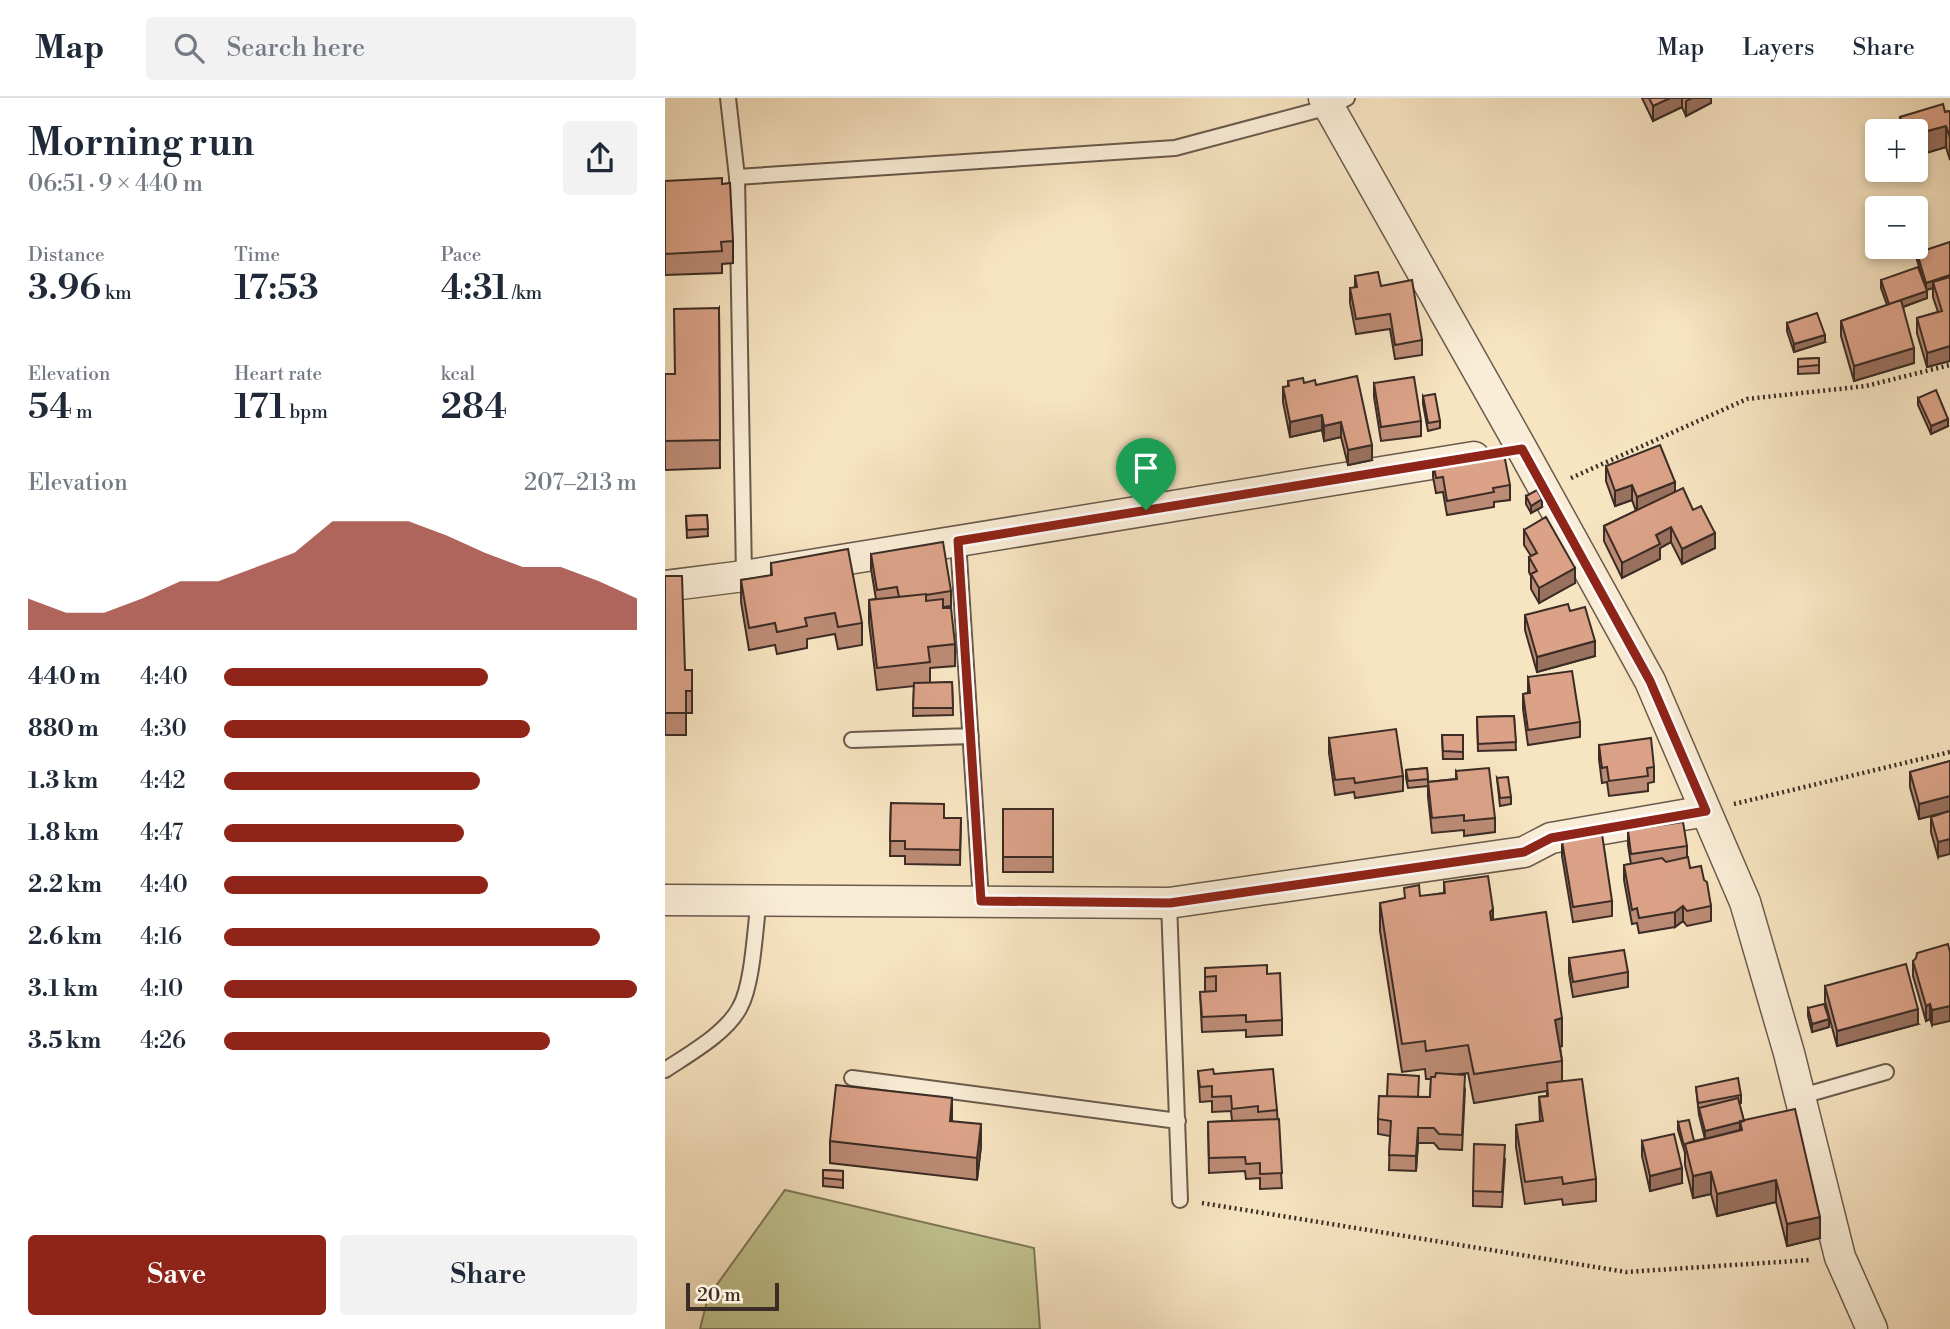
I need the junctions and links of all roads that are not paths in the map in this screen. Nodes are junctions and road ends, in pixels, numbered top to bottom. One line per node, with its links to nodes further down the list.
1 (728, 98): 3 (lane)
2 (1333, 101): 3 (lane); 4 (street)
3 (737, 177): 6 (lane)
4 (1522, 449): 5 (street); 10 (street)
5 (958, 541): 6 (street); 8 (lane)
6 (744, 576): 7 (street)
7 (665, 586)
8 (971, 736): 9 (lane); 13 (lane)
9 (852, 740)
10 (1706, 811): 14 (street); 18 (street)
11 (759, 899): 12 (street); 13 (street); 15 (lane)
12 (665, 900)
13 (981, 901): 14 (street)
14 (1170, 903): 19 (lane)
15 (665, 1070)
16 (1886, 1072): 18 (lane)
17 (852, 1078): 19 (lane)
18 (1799, 1096): 21 (street)
19 (1178, 1121): 20 (lane)
20 (1180, 1199)
21 (1872, 1329)

